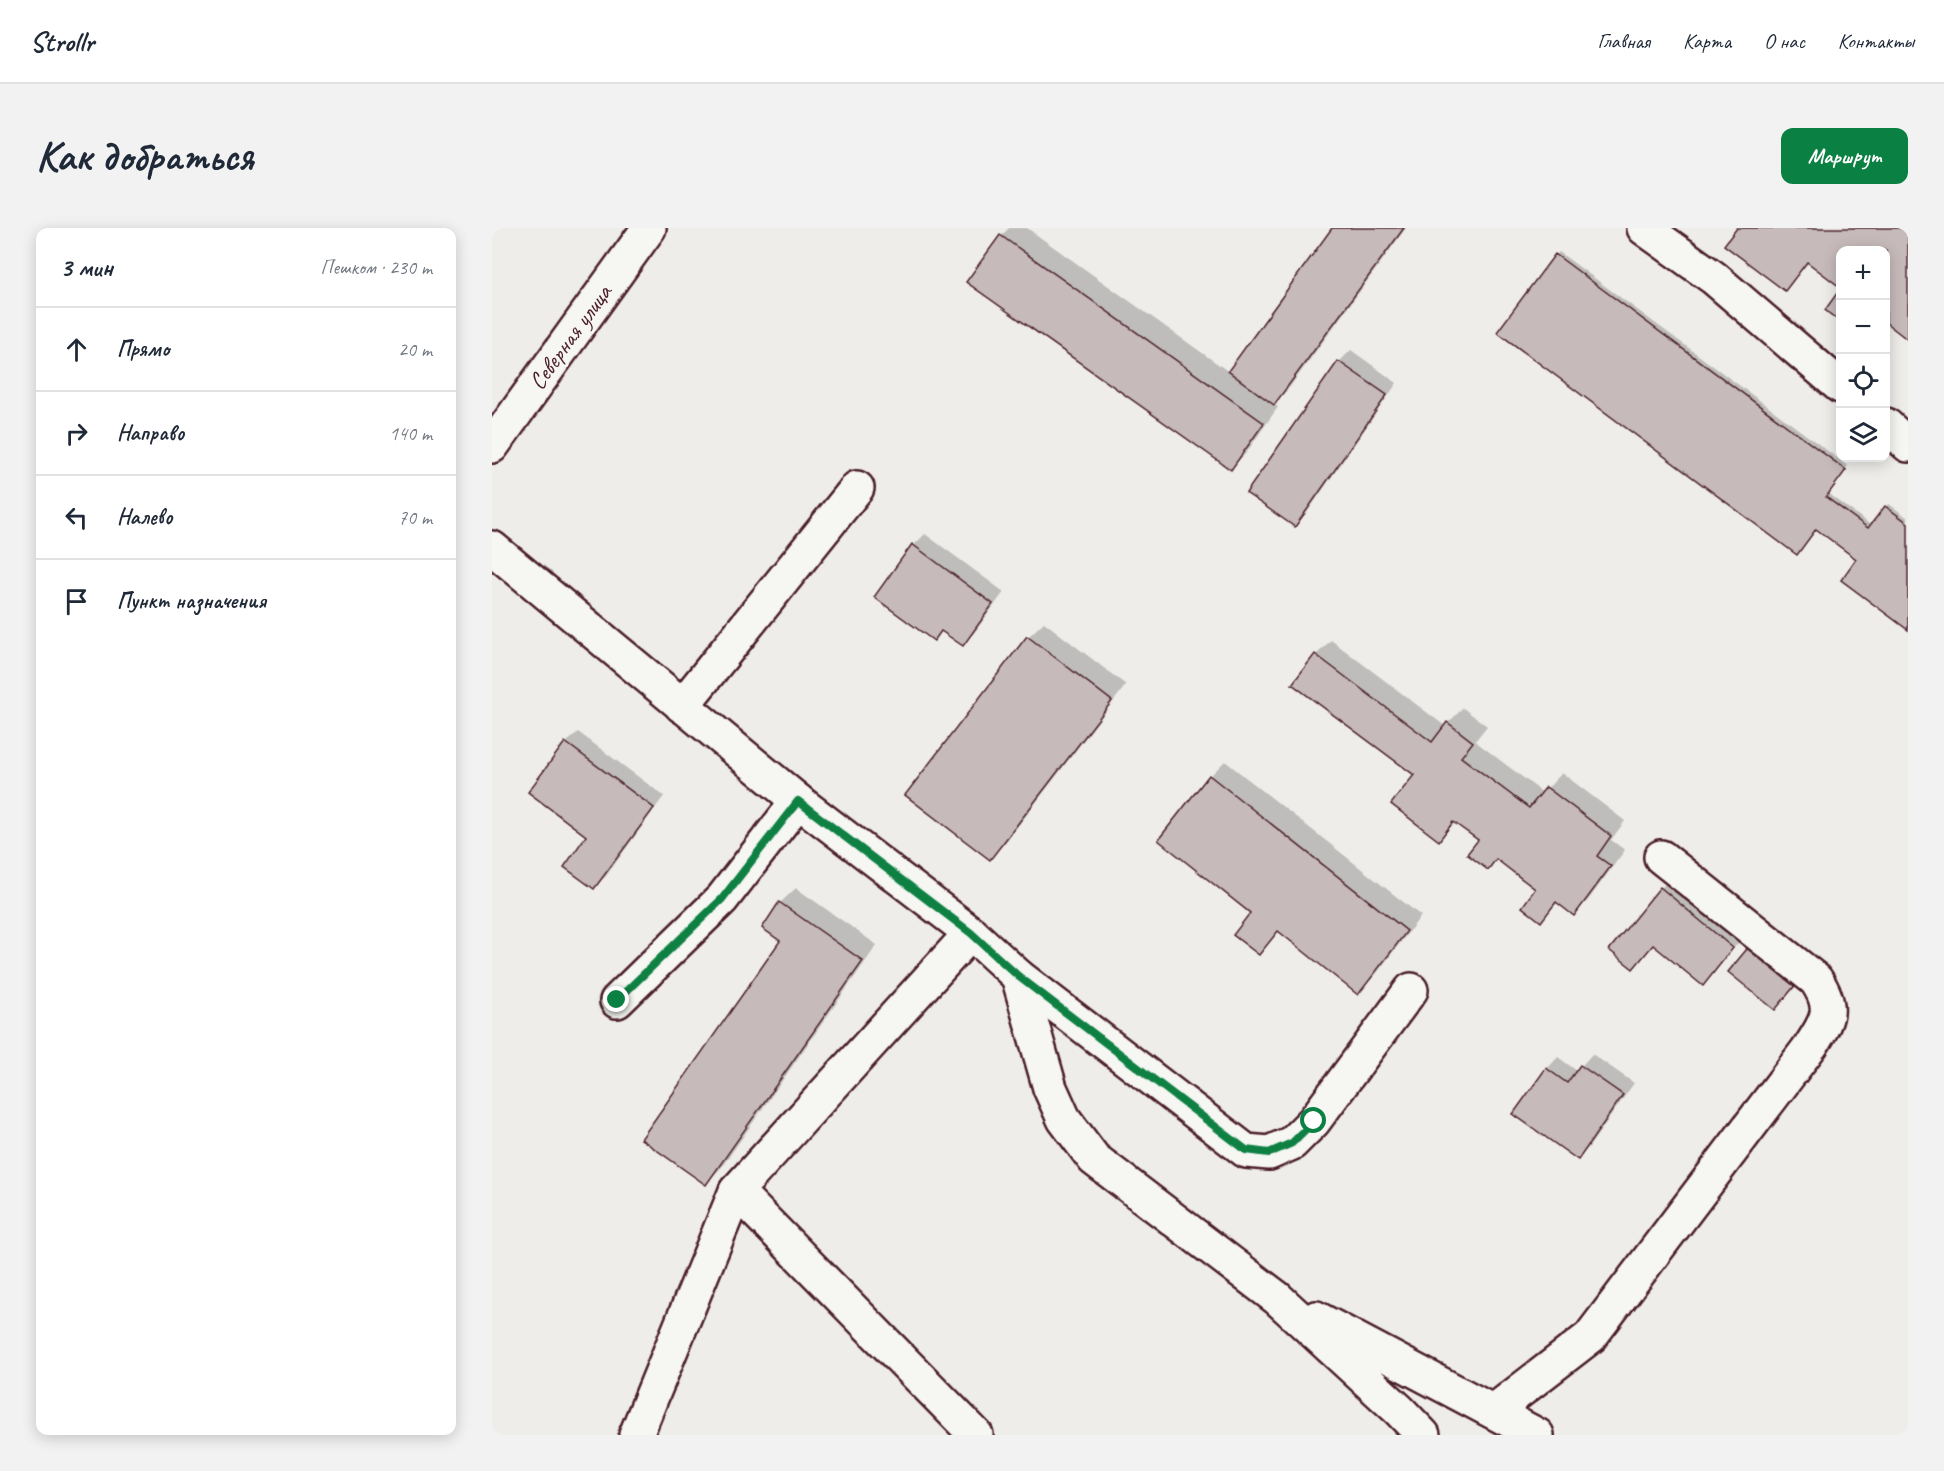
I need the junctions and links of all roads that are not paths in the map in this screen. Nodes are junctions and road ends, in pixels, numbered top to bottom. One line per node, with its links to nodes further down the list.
1 (649, 228): 6 (street, Северная улица)
2 (1644, 228): 3 (street)
3 (1836, 383)
4 (1890, 428): 5 (street)
5 (1908, 444)
6 (492, 446)
7 (857, 488): 9 (street)
8 (492, 548): 9 (street)
9 (682, 706): 10 (street)
10 (798, 801): 12 (street); 15 (street)
11 (1661, 857): 18 (street)
12 (971, 933): 13 (street); 16 (street)
13 (1018, 976): 14 (street); 17 (street)
14 (1411, 990)
15 (617, 1000)
16 (736, 1191): 19 (street); 20 (street)
17 (1277, 1298): 18 (street); 21 (street)
18 (1494, 1411): 22 (street)
19 (636, 1435)
20 (976, 1435)
21 (1423, 1435)
22 (1537, 1435)

